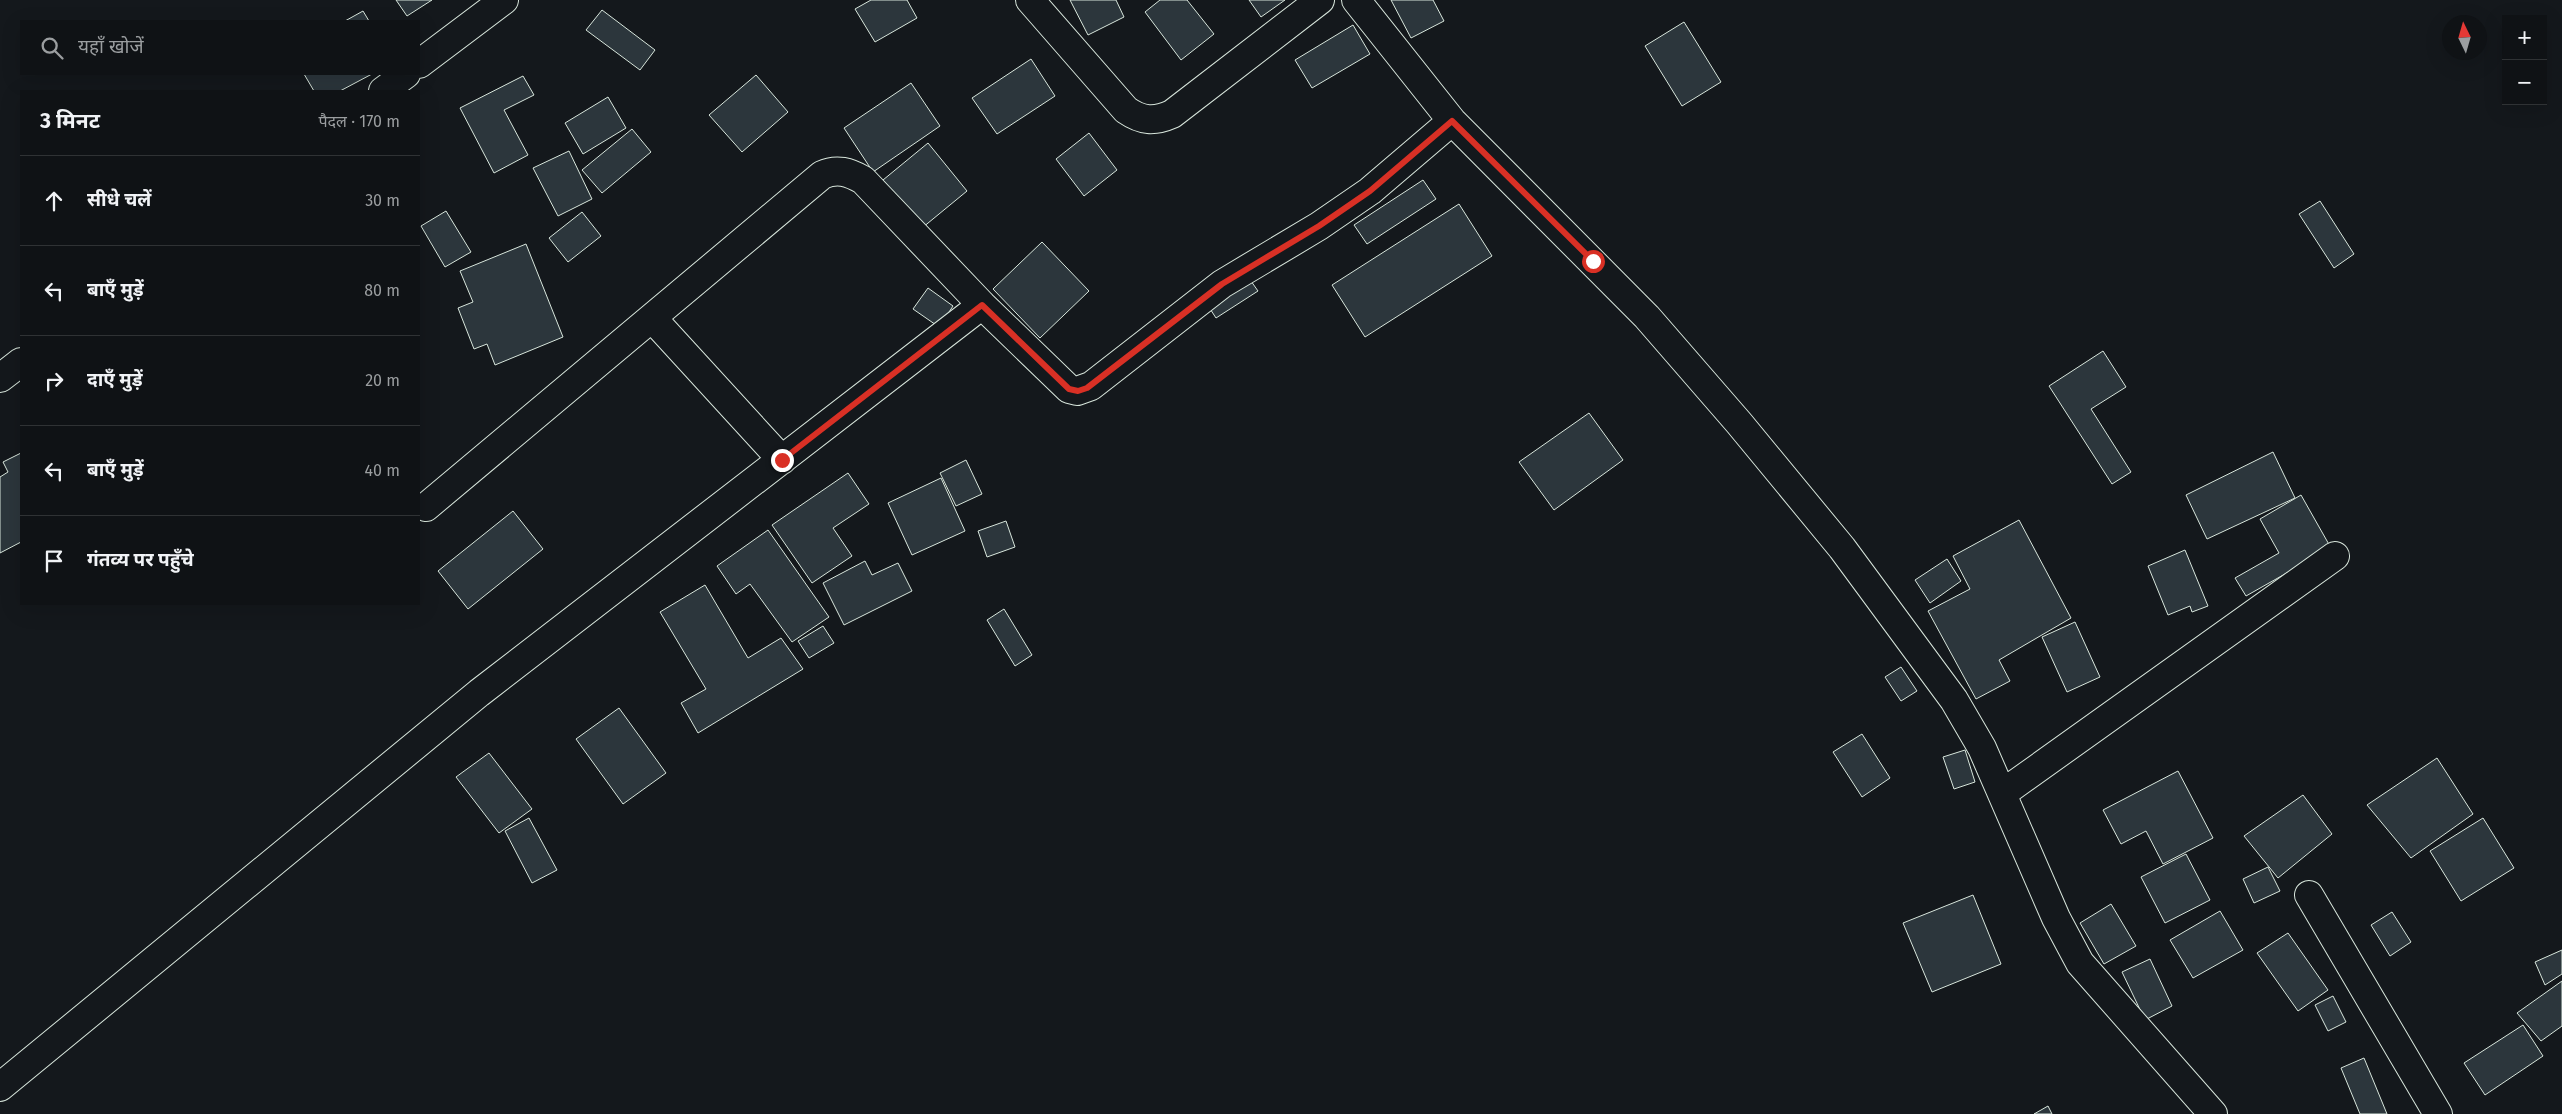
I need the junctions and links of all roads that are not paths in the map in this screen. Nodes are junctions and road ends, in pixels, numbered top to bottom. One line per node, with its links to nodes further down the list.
1 (504, 0): 5 (street)
2 (1030, 0): 3 (street)
3 (1320, 0)
4 (1356, 0): 8 (street)
5 (420, 63)
6 (405, 75): 7 (street)
7 (383, 90)
8 (1452, 121): 9 (street); 16 (street)
9 (982, 305): 10 (street); 13 (street)
10 (653, 319): 13 (street); 14 (street)
11 (20, 363): 12 (street)
12 (0, 378)
13 (782, 460): 18 (street)
14 (426, 507)
15 (2336, 556): 16 (street)
16 (2003, 794): 19 (street)
17 (2309, 895): 20 (street)
18 (0, 1087)
19 (2213, 1114)
20 (2438, 1114)

